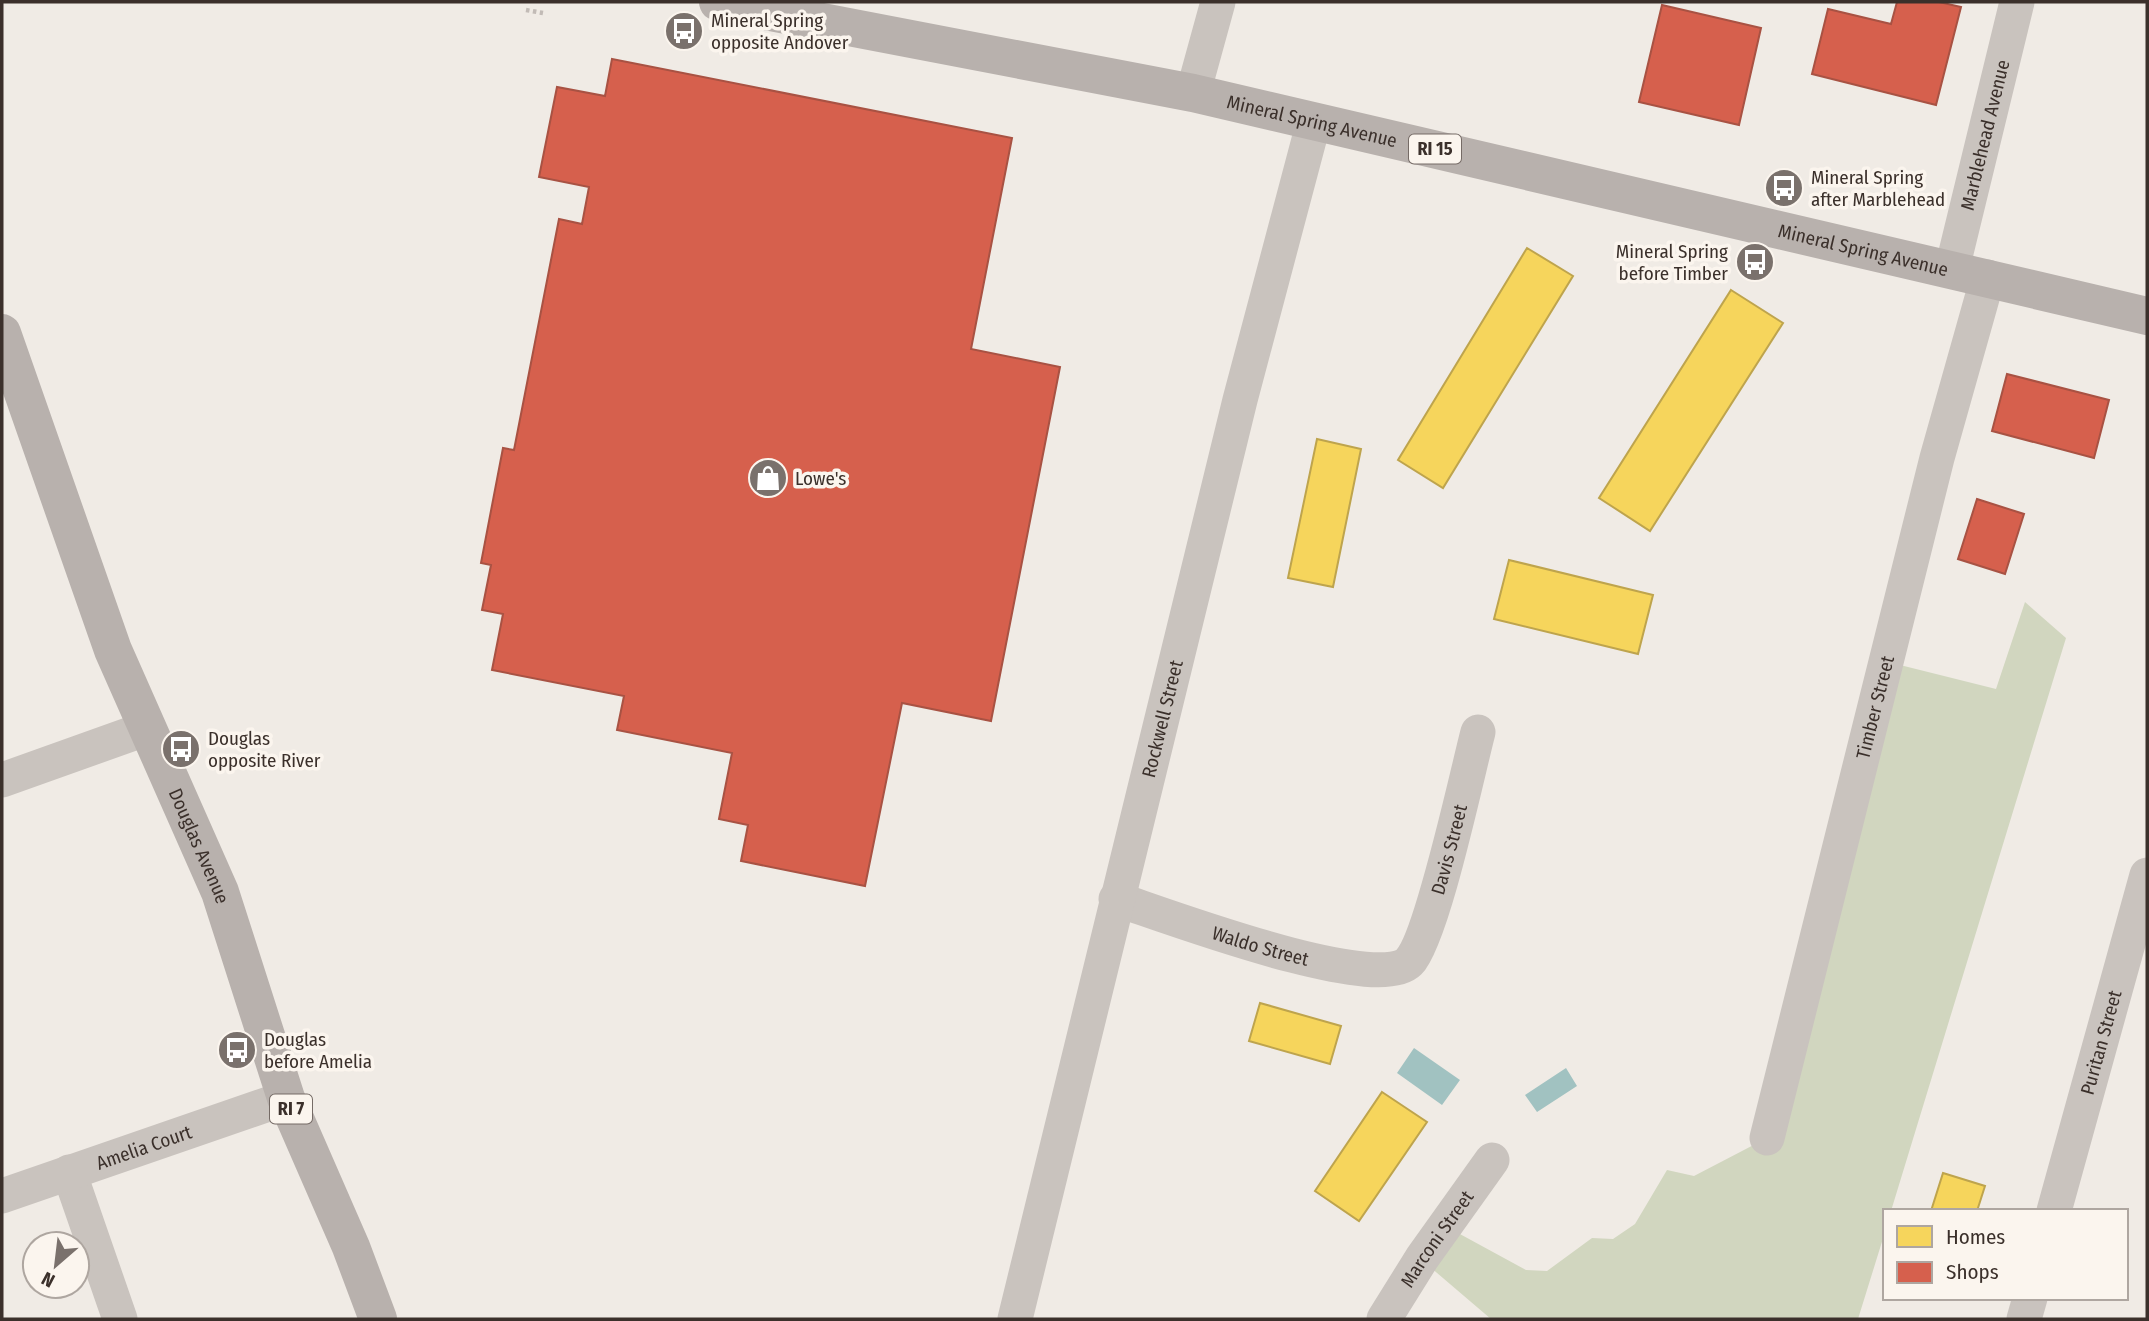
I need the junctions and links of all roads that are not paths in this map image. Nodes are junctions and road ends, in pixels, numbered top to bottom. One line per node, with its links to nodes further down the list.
1 (718, 2): 4 (main road, Mineral Spring Avenue / RI 15)
2 (1218, 2): 4 (street)
3 (2017, 2): 6 (street, Marblehead Avenue)
4 (1193, 93): 5 (main road, Mineral Spring Avenue / RI 15)
5 (1314, 121): 6 (main road, Mineral Spring Avenue / RI 15); 13 (street, Rockwell Street)
6 (1970, 273): 7 (main road, Mineral Spring Avenue / RI 15); 16 (street, Timber Street)
7 (2147, 316)
8 (2, 333): 9 (main road, Douglas Avenue / RI 7)
9 (145, 729): 11 (street); 15 (main road, Douglas Avenue / RI 7)
10 (1478, 732): 14 (street, Davis Street)
11 (2, 780)
12 (2147, 875): 20 (street, Puritan Street)
13 (1116, 899): 14 (street, Waldo Street); 24 (street, Rockwell Street)
14 (1409, 962)
15 (286, 1098): 18 (street, Amelia Court); 23 (main road, Douglas Avenue / RI 7)
16 (1767, 1138)
17 (1492, 1160): 25 (street, Marconi Street)
18 (69, 1172): 19 (street, Amelia Court); 22 (street)
19 (2, 1196)
20 (2055, 1209)
21 (2029, 1300): 26 (street)
22 (120, 1319)
23 (379, 1319)
24 (1015, 1319)
25 (1384, 1319)
26 (2024, 1319)

